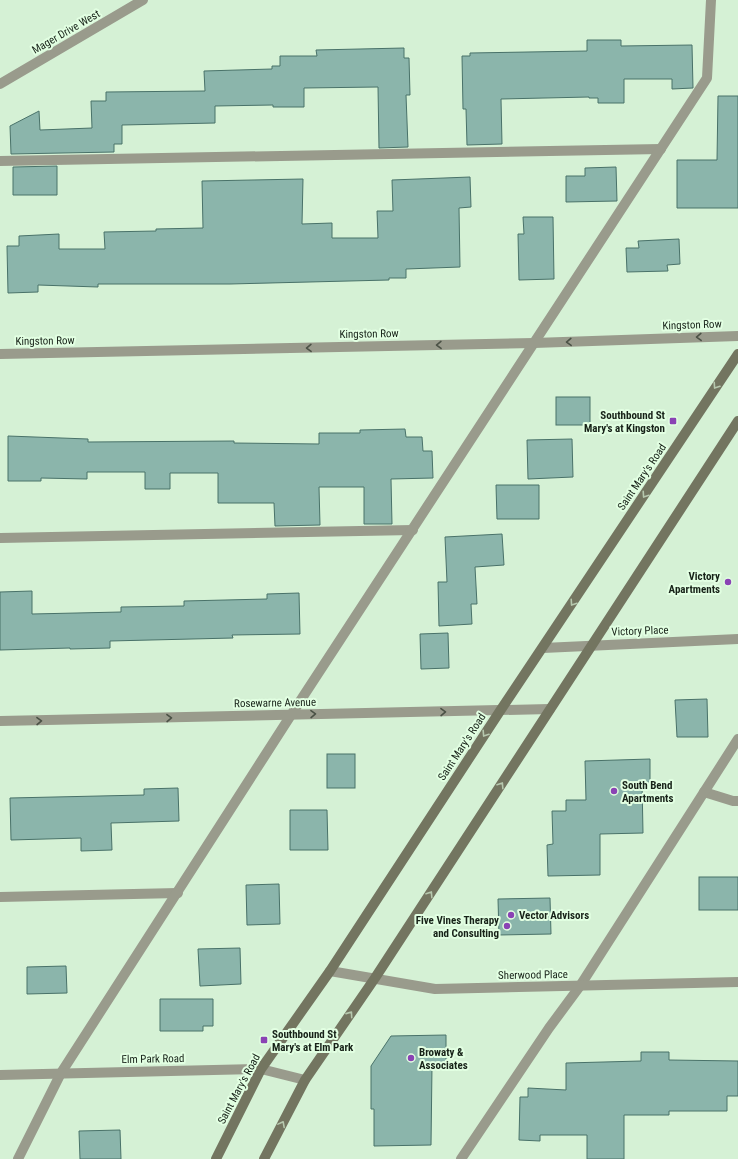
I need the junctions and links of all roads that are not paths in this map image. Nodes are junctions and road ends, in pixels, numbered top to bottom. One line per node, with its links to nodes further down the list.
1 (143, 0): 3 (street, Mager Drive West)
2 (711, 0): 4 (street)
3 (0, 84)
4 (661, 149): 5 (street); 7 (street)
5 (0, 161)
6 (738, 336): 7 (street, Kingston Row, one-way to 7)
7 (534, 343): 8 (street, Kingston Row, one-way to 8); 11 (street)
8 (0, 354)
9 (738, 354): 15 (main road, Saint Mary's Road, one-way to 15)
10 (738, 421): 14 (main road)
11 (413, 530): 12 (street); 18 (street)
12 (0, 538)
13 (738, 639): 14 (street, Victory Place)
14 (591, 645): 15 (street, Victory Place); 16 (main road)
15 (543, 648): 17 (main road, Saint Mary's Road)
16 (550, 709): 17 (street, Rosewarne Avenue); 26 (main road, one-way to 16)
17 (500, 711): 18 (street, Rosewarne Avenue, one-way to 17); 25 (main road, Saint Mary's Road, one-way to 25)
18 (291, 715): 19 (street, Rosewarne Avenue, one-way to 18); 23 (street)
19 (0, 722)
20 (738, 739): 21 (street)
21 (704, 792): 22 (street); 28 (street)
22 (738, 801)
23 (178, 893): 24 (street); 30 (street)
24 (0, 897)
25 (330, 971): 26 (street, Sherwood Place); 29 (main road, Saint Mary's Road)
26 (375, 978): 28 (street, Sherwood Place); 32 (main road, one-way to 26)
27 (738, 982): 28 (street, Sherwood Place)
28 (580, 986): 36 (street)
29 (262, 1069): 30 (street, Elm Park Road); 32 (street, Elm Park Road); 34 (main road, Saint Mary's Road)
30 (61, 1073): 31 (street, Elm Park Road); 33 (street)
31 (0, 1075)
32 (305, 1080): 35 (main road, one-way to 32)
33 (18, 1159)
34 (216, 1159)
35 (264, 1159)
36 (461, 1159)

